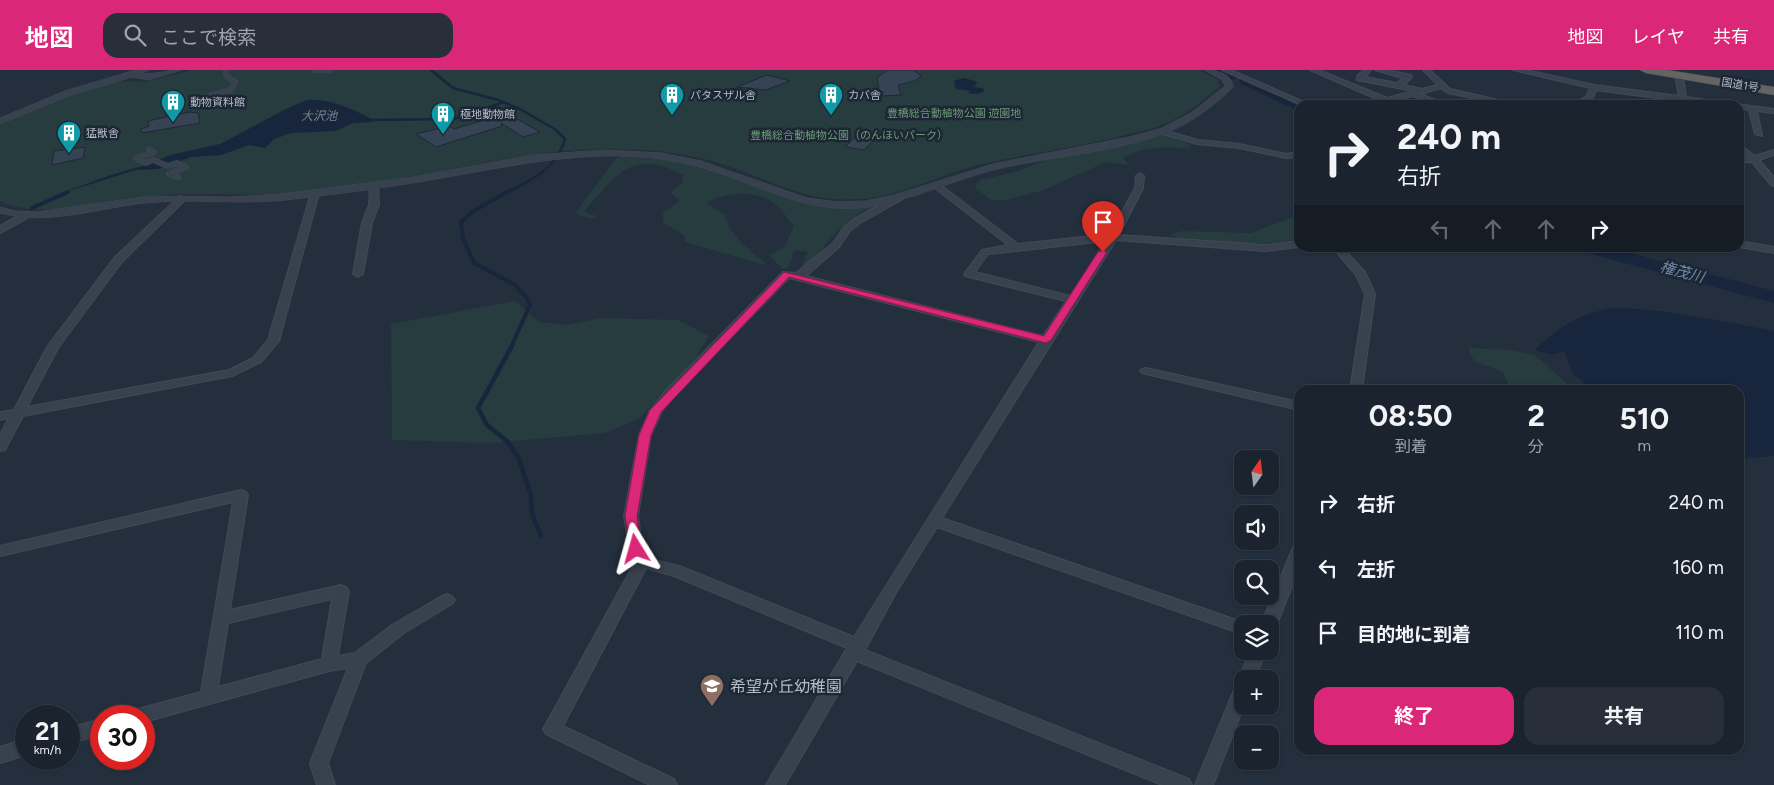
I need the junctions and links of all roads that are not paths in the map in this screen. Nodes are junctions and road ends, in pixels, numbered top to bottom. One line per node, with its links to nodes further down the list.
1 (145, 70): 16 (street)
2 (177, 70): 16 (street)
3 (226, 70): 25 (street)
4 (315, 70): 5 (street)
5 (330, 70)
6 (1209, 70): 18 (street)
7 (1225, 70): 17 (street)
8 (1252, 70): 17 (street)
9 (1313, 70): 27 (street)
10 (1368, 70): 19 (street)
11 (1378, 70): 19 (street)
12 (1426, 70): 20 (street)
13 (1516, 70): 21 (street)
14 (1646, 70): 15 (highway, 国道1号)
15 (1673, 72): 22 (highway, 国道1号); 32 (street)
16 (131, 74): 36 (street)
17 (1242, 78): 18 (street); 26 (street)
18 (1229, 83): 37 (street)
19 (1399, 86): 23 (street)
20 (1442, 86): 23 (street); 29 (street)
21 (1594, 87): 30 (street); 31 (street)
22 (1774, 89)
23 (1421, 91): 24 (street)
24 (1413, 93): 27 (street); 28 (street)
25 (202, 98)
26 (1295, 100)
27 (1386, 100)
28 (1430, 100)
29 (1490, 100)
30 (1584, 100)
31 (1671, 100)
32 (1682, 100)
33 (1744, 107): 34 (street)
34 (1752, 108): 35 (street); 38 (street)
35 (1774, 111)
36 (0, 121)
37 (1163, 131): 42 (street); 50 (street)
38 (1760, 134)
39 (150, 150): 48 (street)
40 (1744, 150): 43 (street)
41 (1774, 152): 43 (street)
42 (1294, 155)
43 (1754, 159): 44 (street); 45 (street)
44 (1744, 160)
45 (1762, 169): 46 (street); 49 (street)
46 (1774, 171)
47 (1140, 176): 58 (street)
48 (178, 177)
49 (1774, 183)
50 (935, 185): 53 (street); 61 (street)
51 (374, 186): 52 (street); 53 (street); 64 (street)
52 (315, 193): 54 (street); 71 (street)
53 (900, 197): 65 (street)
54 (183, 198): 56 (street); 71 (street)
55 (0, 210): 56 (street)
56 (26, 215): 57 (street)
57 (0, 230)
58 (1113, 237): 59 (street); 61 (street); 66 (street)
59 (1294, 245)
60 (1744, 245): 62 (street)
61 (1016, 247): 66 (street)
62 (1774, 250)
63 (1342, 252): 69 (street)
64 (358, 274)
65 (798, 276): 67 (street); 76 (street)
66 (1071, 300): 67 (street)
67 (1046, 340): 74 (street)
68 (1146, 370): 70 (street)
69 (1357, 385)
70 (1294, 405)
71 (17, 413): 72 (street); 73 (street)
72 (0, 416)
73 (0, 447)
74 (934, 521): 81 (street); 82 (street)
75 (0, 550): 80 (street)
76 (642, 562): 82 (street); 91 (street)
77 (1294, 562): 79 (street)
78 (447, 600): 83 (street)
79 (1273, 615)
80 (221, 618): 84 (street); 85 (street)
81 (1234, 625)
82 (857, 650): 92 (street); 93 (street)
83 (359, 659): 84 (street); 90 (street)
84 (329, 664): 85 (street)
85 (208, 697): 87 (street)
86 (1234, 710): 94 (street)
87 (155, 711)
88 (15, 750): 89 (street)
89 (0, 755)
90 (326, 785)
91 (668, 785)
92 (775, 785)
93 (1183, 785)
94 (1204, 785)

